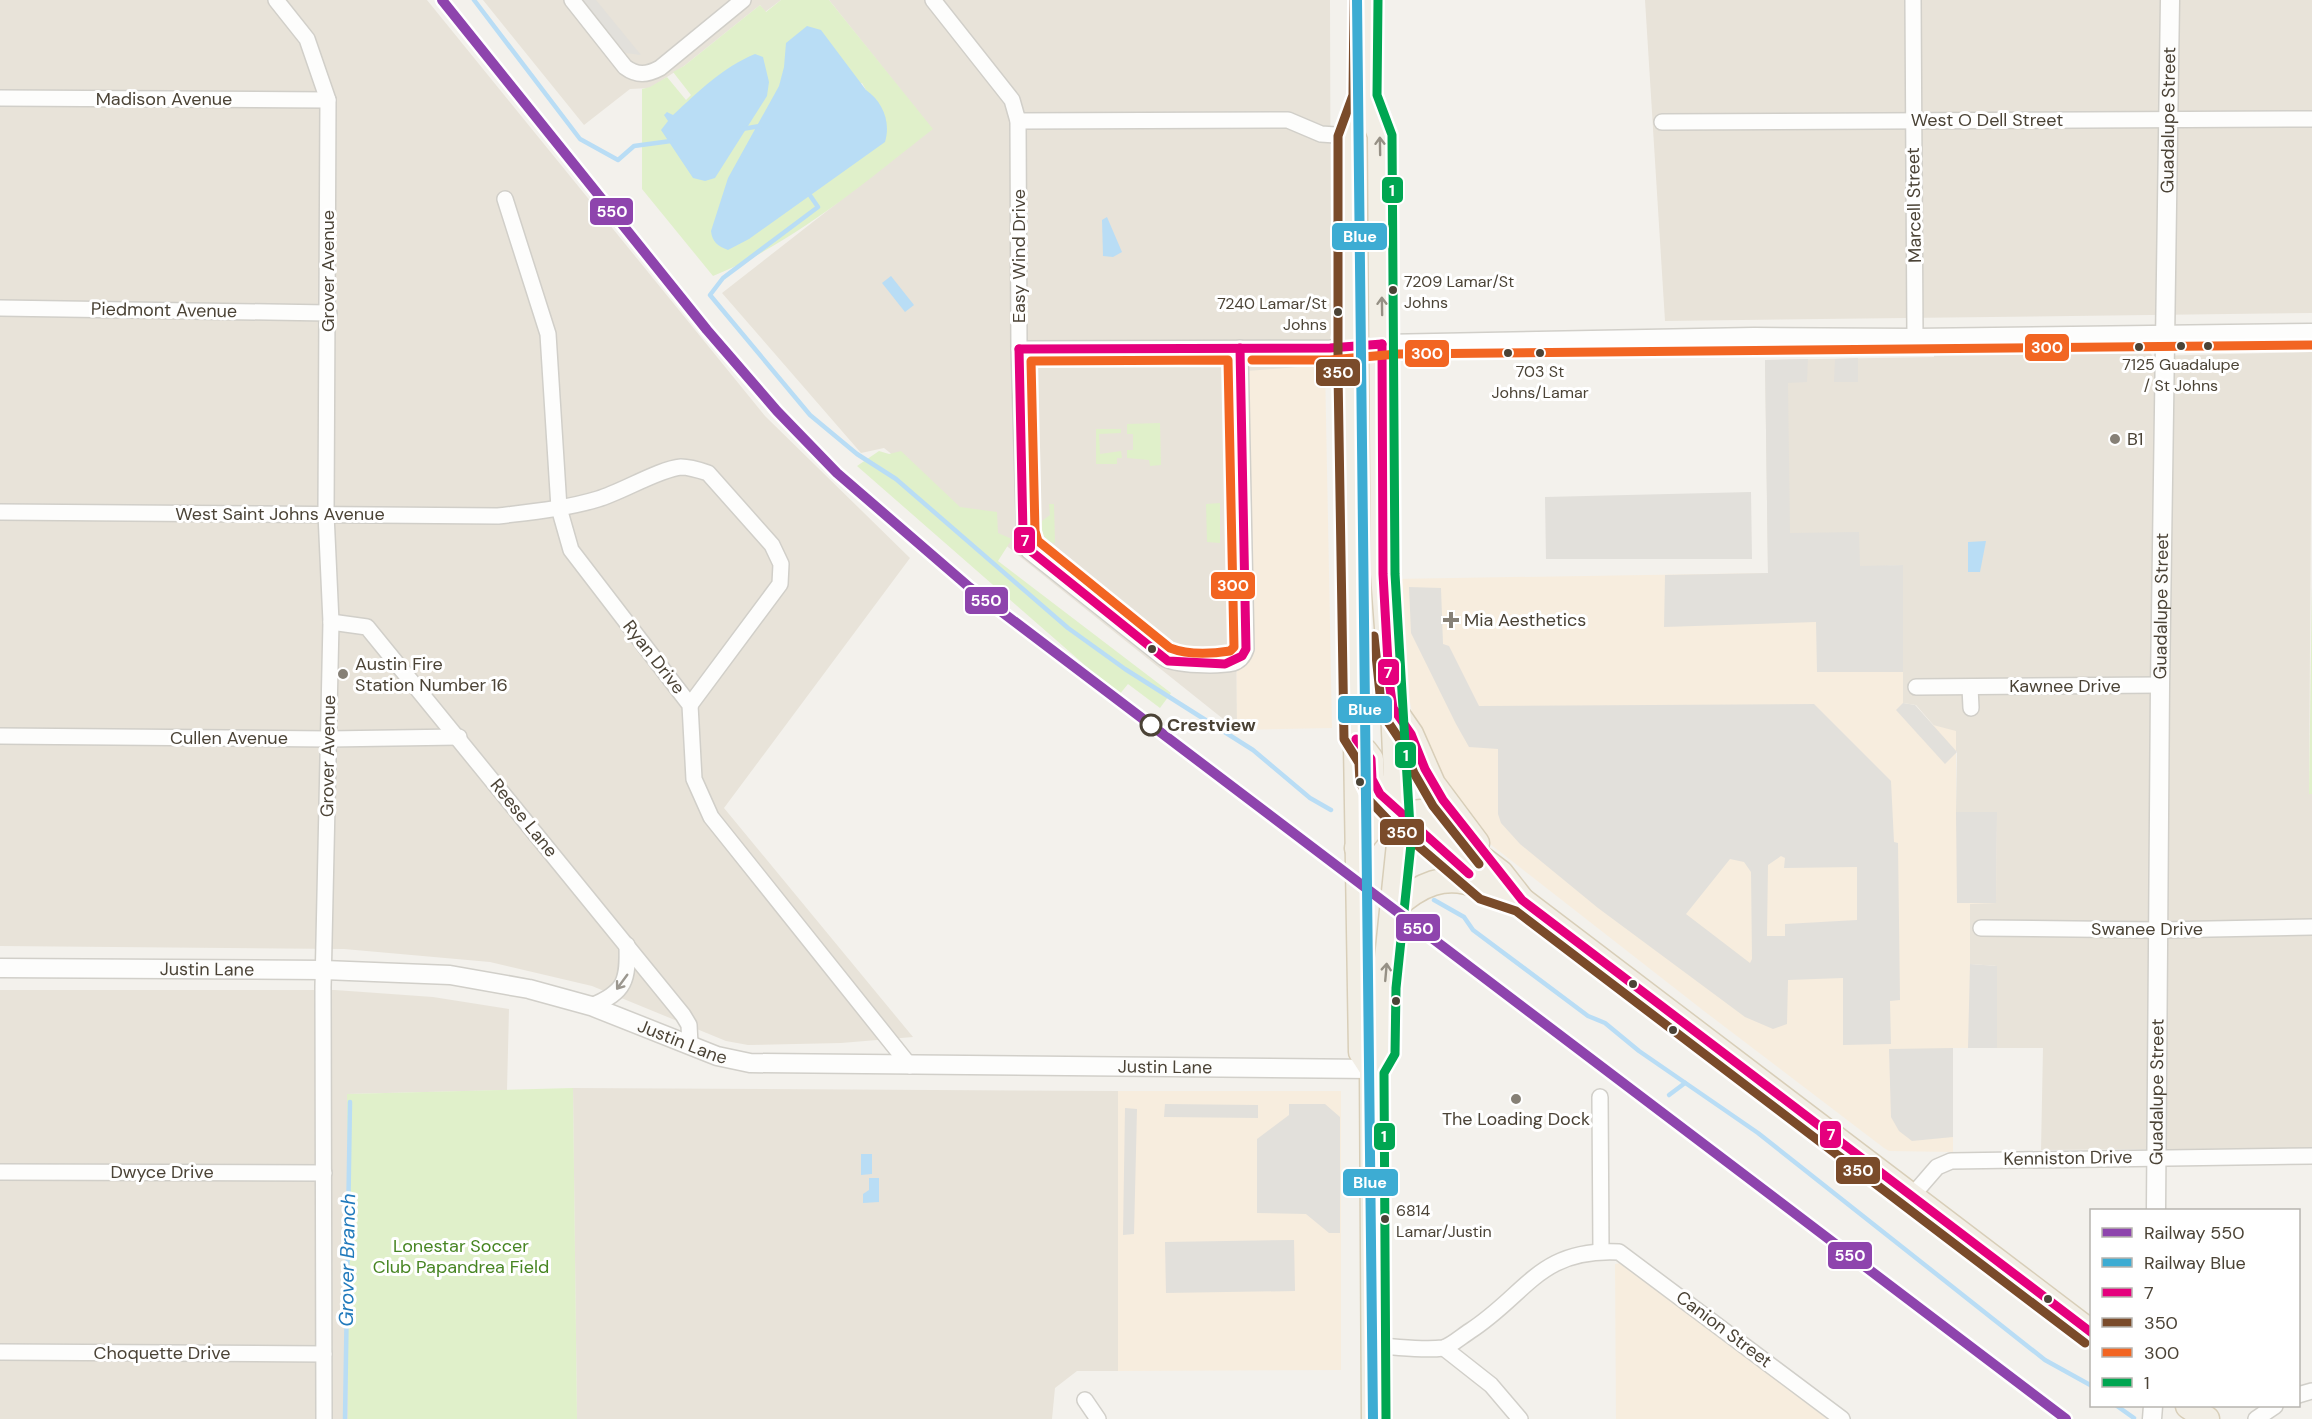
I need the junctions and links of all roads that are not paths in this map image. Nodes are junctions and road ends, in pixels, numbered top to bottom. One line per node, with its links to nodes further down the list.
1 (276, 0): 10 (street, Grover Avenue)
2 (572, 0): 3 (street)
3 (743, 0)
4 (933, 0): 14 (street, Easy Wind Drive)
5 (1366, 0): 8 (main road)
6 (1913, 0): 12 (street, Marcell Street)
7 (2170, 0): 13 (street, Guadalupe Street)
8 (1365, 97): 16 (main road); 23 (main road, one-way to 8)
9 (0, 98): 10 (street, Madison Avenue)
10 (328, 100): 19 (street, Grover Avenue)
11 (2312, 119): 13 (street, West O Dell Street)
12 (1913, 120): 13 (street, West O Dell Street); 15 (street, West O Dell Street); 22 (street, Marcell Street)
13 (2168, 120): 21 (street, Guadalupe Street)
14 (1018, 121): 16 (street); 26 (street, Easy Wind Drive)
15 (1662, 122)
16 (1350, 136): 24 (main road)
17 (505, 199): 27 (street, Ryan Drive)
18 (0, 308): 19 (street, Piedmont Avenue)
19 (329, 313): 29 (street, Grover Avenue)
20 (2312, 333): 21 (street)
21 (2164, 335): 22 (street); 31 (street, Guadalupe Street)
22 (1915, 338): 23 (street)
23 (1382, 344): 24 (street); 35 (main road)
24 (1351, 347): 25 (street); 40 (main road)
25 (1240, 348): 26 (street); 26 (street, Easy Wind Drive)
26 (1019, 350)
27 (559, 508): 29 (street, West Saint Johns Avenue); 34 (street, Ryan Drive); 34 (street, West Saint Johns Avenue)
28 (0, 513): 29 (street, West Saint Johns Avenue)
29 (326, 514): 30 (street, Grover Avenue)
30 (331, 622): 38 (street, Reese Lane); 39 (street, Grover Avenue)
31 (2160, 685): 33 (street, Kawnee Drive); 47 (street, Guadalupe Street)
32 (1916, 687): 33 (street, Kawnee Drive)
33 (1970, 687): 36 (street)
34 (690, 705): 53 (street, Ryan Drive)
35 (1393, 708): 41 (main road); 43 (main road)
36 (1971, 708)
37 (0, 736): 39 (street, Cullen Avenue)
38 (459, 737): 39 (street, Cullen Avenue); 48 (street, Reese Lane)
39 (328, 739): 50 (street, Grover Avenue)
40 (1356, 739): 41 (main road); 42 (main road)
41 (1398, 813): 42 (main road); 43 (main road); 44 (main road)
42 (1357, 848): 54 (main road)
43 (1494, 881): 44 (main road); 60 (main road)
44 (1394, 908): 54 (main road, one-way to 44)
45 (2312, 927): 47 (street, Swanee Drive)
46 (1981, 928): 47 (street, Swanee Drive)
47 (2159, 930): 56 (street, Guadalupe Street)
48 (627, 945): 51 (street, one-way to 51); 52 (street, Reese Lane)
49 (0, 968): 50 (street, Justin Lane)
50 (324, 970): 51 (street, Justin Lane); 59 (street, Grover Avenue)
51 (591, 1006): 52 (street, Justin Lane)
52 (690, 1044): 53 (street, Justin Lane)
53 (910, 1066): 54 (street, Justin Lane)
54 (1372, 1069): 64 (main road)
55 (1600, 1097): 62 (street)
56 (2156, 1156): 57 (street, Kenniston Drive); 60 (street, Kenniston Drive); 61 (street, Guadalupe Street)
57 (2312, 1156)
58 (0, 1172): 59 (street, Dwyce Drive)
59 (324, 1173): 67 (street, Grover Avenue)
60 (1911, 1197): 63 (main road)
61 (2156, 1209)
62 (1601, 1251): 65 (street); 75 (street, Canion Street)
63 (2090, 1332)
64 (1373, 1346): 65 (street); 73 (main road)
65 (1444, 1348): 74 (street)
66 (0, 1352): 67 (street, Choquette Drive)
67 (324, 1354): 71 (street, Grover Avenue)
68 (1085, 1400): 72 (street)
69 (2189, 1407): 76 (main road)
70 (2274, 1407): 77 (street)
71 (324, 1419)
72 (1098, 1419)
73 (1374, 1419)
74 (1520, 1419)
75 (1842, 1419)
76 (2207, 1419)
77 (2256, 1419)

